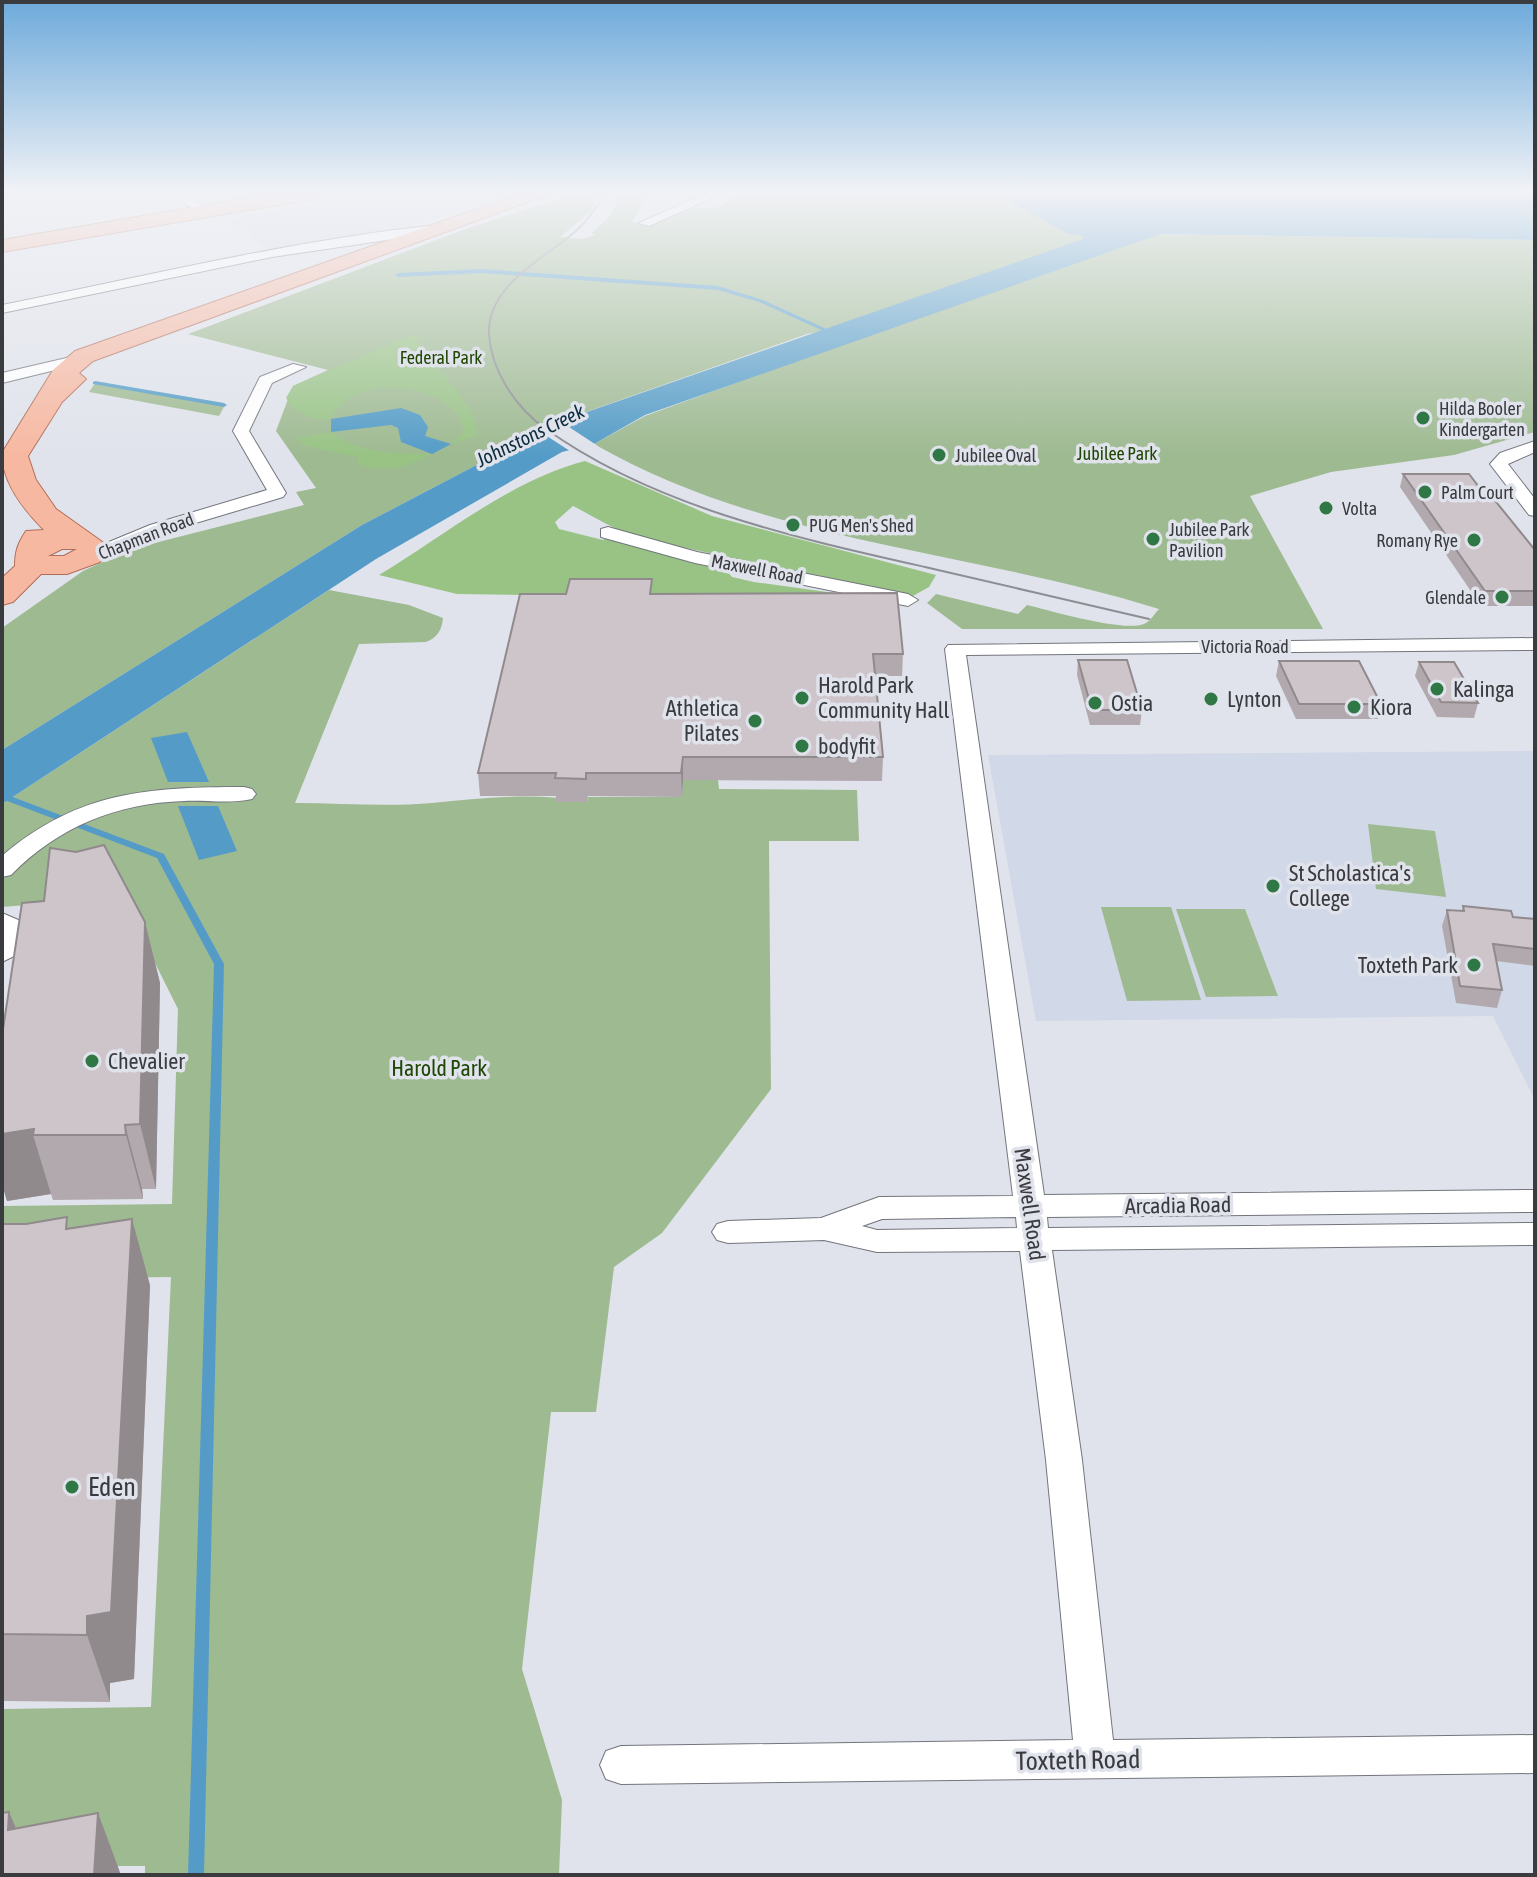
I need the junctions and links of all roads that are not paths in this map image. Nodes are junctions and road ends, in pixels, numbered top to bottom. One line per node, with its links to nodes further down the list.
1 (136, 281): 3 (street)
2 (296, 281): 4 (main road)
3 (5, 308)
4 (146, 336): 5 (main road); 8 (main road)
5 (75, 361): 7 (street); 8 (main road)
6 (298, 367): 13 (street, Chapman Road)
7 (2, 379): 8 (street)
8 (53, 391): 10 (main road)
9 (1535, 446): 11 (street)
10 (35, 500): 13 (main road); 14 (main road)
11 (1535, 511)
12 (608, 533): 16 (street, Maxwell Road)
13 (80, 550): 14 (main road); 17 (main road)
14 (30, 558): 15 (main road)
15 (2, 595)
16 (908, 600)
17 (2, 617)
18 (1535, 644): 19 (street, Victoria Road)
19 (955, 649): 25 (street, Maxwell Road)
20 (244, 794): 21 (street)
21 (2, 870)
22 (2, 921): 23 (street)
23 (2, 954)
24 (1535, 1201): 25 (street, Arcadia Road)
25 (1031, 1206): 26 (street, Arcadia Road); 29 (street, Maxwell Road)
26 (824, 1229): 27 (street, Arcadia Road); 29 (street, Arcadia Road)
27 (728, 1232)
28 (1535, 1234): 29 (street, Arcadia Road)
29 (1035, 1240): 31 (street, Maxwell Road)
30 (1535, 1754): 31 (street, Toxteth Road)
31 (1095, 1760): 32 (street, Toxteth Road)
32 (621, 1765)

